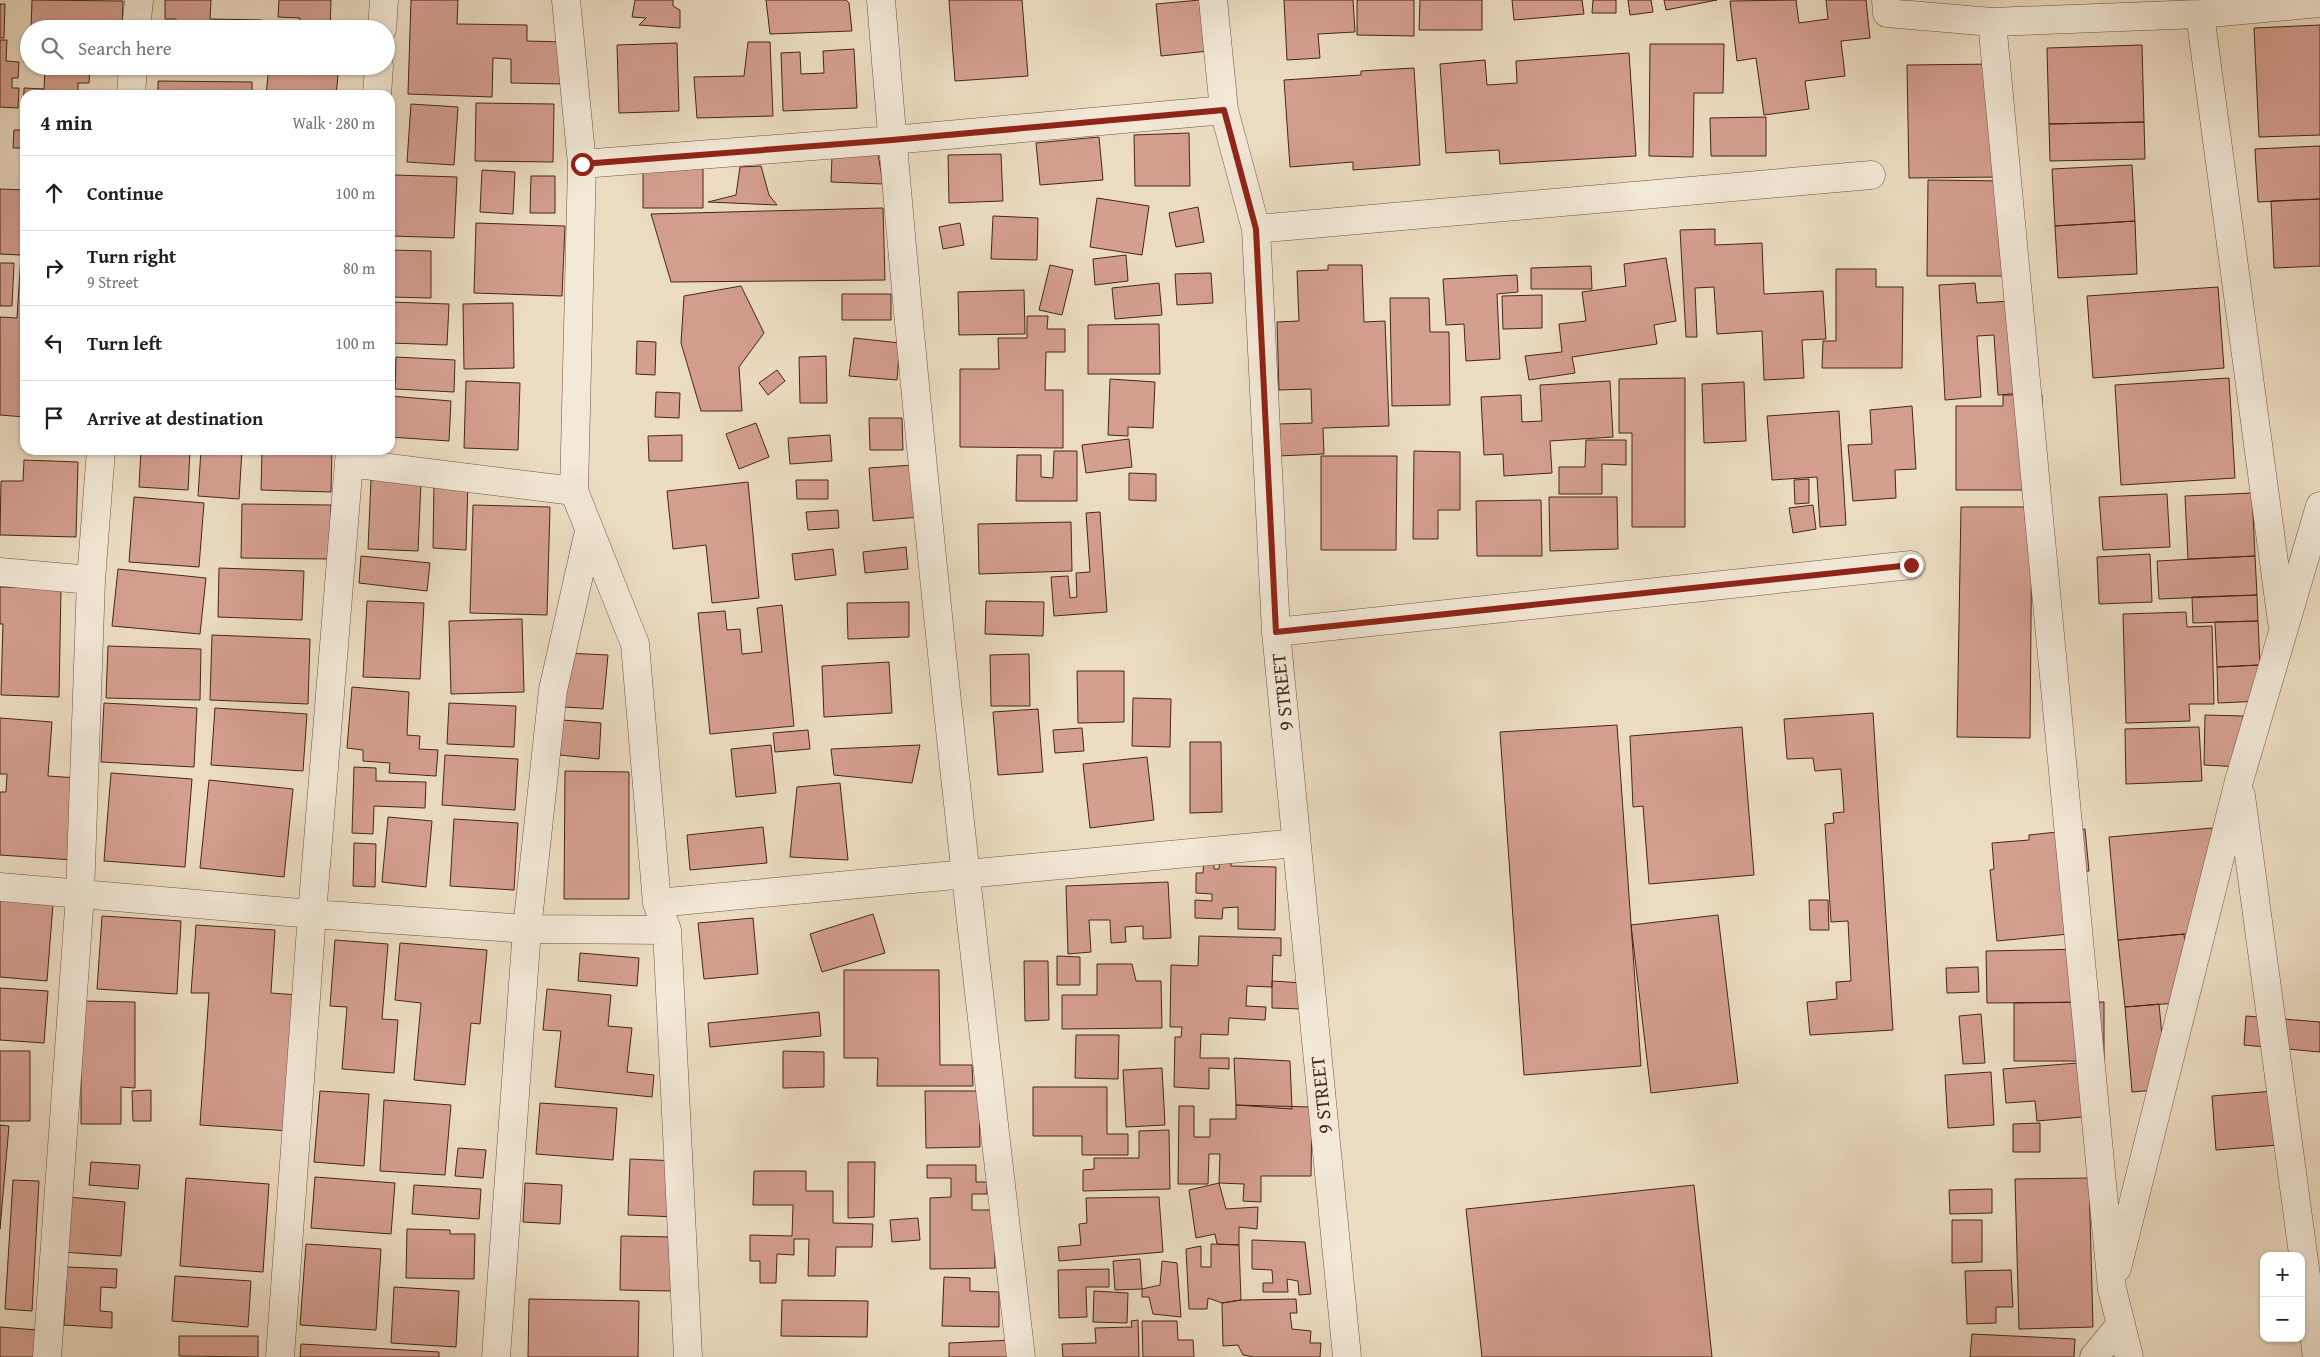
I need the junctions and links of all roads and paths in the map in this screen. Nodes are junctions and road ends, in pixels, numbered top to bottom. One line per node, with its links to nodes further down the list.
1 (139, 0): 9 (street)
2 (384, 0): 10 (street)
3 (566, 0): 18 (street)
4 (881, 0): 17 (street)
5 (1213, 0): 16 (street, 9 STREET)
6 (1886, 0): 11 (street)
7 (2320, 3): 8 (street)
8 (2200, 14): 11 (street); 30 (street)
9 (137, 20)
10 (383, 20)
11 (1992, 22): 40 (street)
12 (132, 75): 14 (street)
13 (378, 75): 15 (street)
14 (131, 90)
15 (377, 90)
16 (1224, 110): 17 (street); 20 (street, 9 STREET)
17 (892, 140): 18 (street); 33 (street)
18 (582, 164): 23 (street)
19 (1871, 175): 20 (street)
20 (1256, 229): 29 (street, 9 STREET)
21 (101, 455): 28 (street)
22 (350, 457): 23 (street); 37 (street)
23 (574, 492): 25 (street)
24 (2320, 506): 30 (street)
25 (589, 531): 36 (street); 38 (street)
26 (1911, 565): 29 (street)
27 (0, 572): 28 (street)
28 (90, 580): 35 (street)
29 (1276, 632): 32 (street, 9 STREET)
30 (2283, 632): 31 (street)
31 (2239, 781): 40 (street); 50 (street)
32 (1296, 843): 33 (street); 47 (street, 9 STREET)
33 (964, 873): 36 (street); 46 (street)
34 (0, 887): 35 (street)
35 (80, 895): 37 (street); 43 (street)
36 (657, 903): 39 (street)
37 (312, 914): 38 (street); 44 (street)
38 (527, 929): 39 (street); 45 (street)
39 (667, 930): 42 (street)
40 (2112, 1289): 41 (street)
41 (2120, 1324): 48 (street); 49 (street)
42 (687, 1354)
43 (47, 1357)
44 (280, 1357)
45 (496, 1357)
46 (1021, 1357)
47 (1347, 1357)
48 (2094, 1357)
49 (2128, 1357)
50 (2317, 1357)

